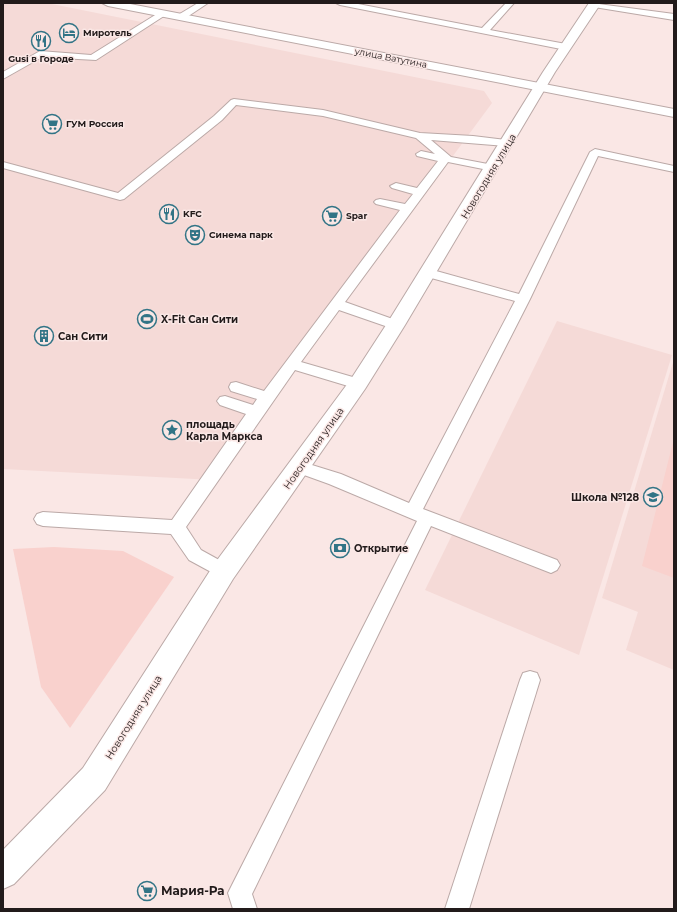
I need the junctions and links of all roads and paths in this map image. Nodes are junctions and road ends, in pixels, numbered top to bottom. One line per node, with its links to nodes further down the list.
1 (108, 3): 8 (street, улица Ватутина)
2 (204, 3): 10 (lane)
3 (340, 3): 7 (lane)
4 (392, 3): 7 (lane)
5 (510, 3): 11 (lane)
6 (595, 4): 9 (lane); 12 (street, Новогодняя улица)
7 (382, 11): 11 (lane)
8 (163, 14): 10 (street, улица Ватутина); 13 (lane)
9 (674, 17)
10 (182, 18): 14 (street, улица Ватутина)
11 (484, 31): 12 (lane)
12 (566, 47): 14 (street, Новогодняя улица)
13 (3, 76)
14 (540, 88): 16 (street, улица Ватутина); 19 (street, Новогодняя улица)
15 (299, 99): 17 (lane)
16 (674, 112)
17 (323, 113): 18 (lane); 22 (lane)
18 (409, 137): 19 (lane); 21 (lane)
19 (506, 143): 23 (street, Новогодняя улица)
20 (421, 154): 21 (lane)
21 (446, 157): 23 (lane); 26 (lane)
22 (3, 165)
23 (493, 168): 29 (street, Новогодняя улица)
24 (674, 169): 30 (lane)
25 (396, 186): 26 (lane)
26 (419, 192): 28 (lane)
27 (378, 205): 28 (lane)
28 (405, 212): 31 (lane)
29 (429, 273): 30 (lane); 32 (street, Новогодняя улица)
30 (523, 299): 40 (lane)
31 (336, 304): 32 (lane); 33 (lane)
32 (396, 325): 34 (street, Новогодняя улица)
33 (292, 364): 34 (lane); 36 (lane)
34 (358, 384): 39 (street, Новогодняя улица)
35 (236, 388): 36 (lane)
36 (267, 397): 38 (lane)
37 (225, 401): 38 (lane)
38 (256, 412): 42 (lane)
39 (299, 467): 40 (lane); 44 (street, Новогодняя улица)
40 (420, 515): 43 (lane); 47 (lane)
41 (43, 519): 42 (lane)
42 (176, 526): 44 (lane)
43 (551, 565)
44 (224, 571): 46 (street, Новогодняя улица)
45 (530, 680): 48 (lane)
46 (3, 872)
47 (245, 909)
48 (457, 909)

